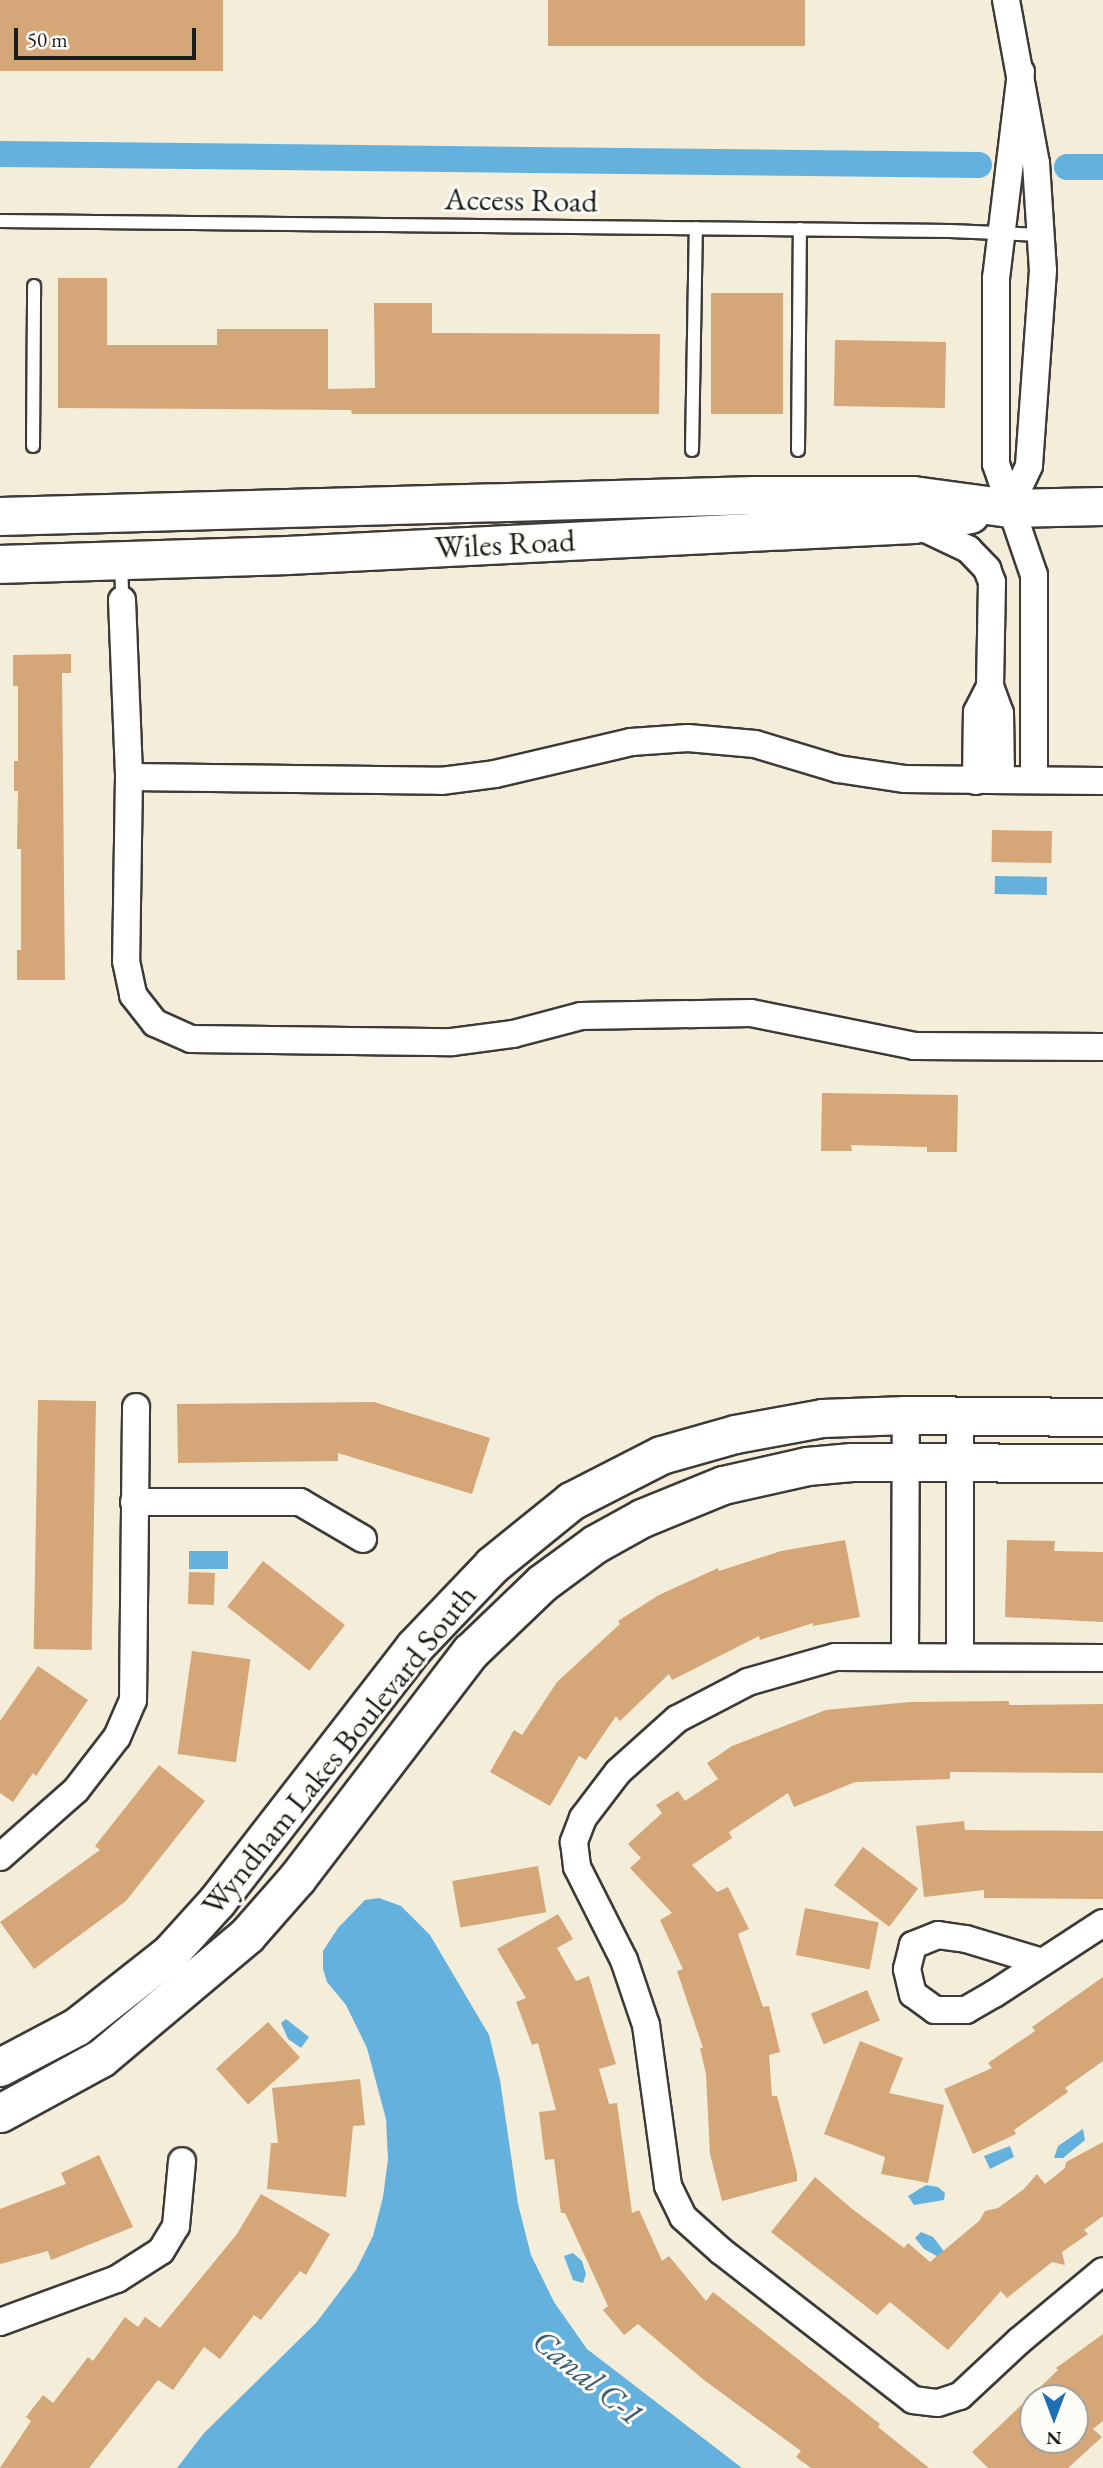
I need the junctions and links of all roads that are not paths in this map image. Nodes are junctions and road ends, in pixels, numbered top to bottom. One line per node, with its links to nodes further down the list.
1 (1006, 0): 2 (street)
2 (1021, 72): 6 (street); 7 (street)
3 (0, 221): 4 (lane, Access Road)
4 (696, 228): 5 (lane, Access Road); 10 (lane)
5 (800, 229): 6 (lane, Access Road); 11 (lane)
6 (1001, 234): 7 (lane, Access Road); 13 (street)
7 (1042, 235): 13 (street)
8 (34, 286): 9 (lane)
9 (33, 446)
10 (692, 450)
11 (798, 450)
12 (1103, 506): 13 (street, Wiles Road)
13 (1009, 508): 14 (street, Wiles Road); 15 (street, Wiles Road); 20 (street)
14 (0, 516)
15 (913, 524): 16 (street, Wiles Road); 19 (street)
16 (121, 561): 17 (street, Wiles Road); 18 (lane)
17 (0, 564)
18 (122, 600): 22 (street)
19 (990, 686): 21 (street); 23 (street)
20 (1034, 727): 21 (street); 24 (street)
21 (1000, 728): 23 (street)
22 (129, 776): 23 (street); 26 (street)
23 (988, 780): 24 (street)
24 (1034, 780): 25 (street)
25 (1103, 781)
26 (1103, 1048)
27 (135, 1407): 34 (street)
28 (906, 1415): 29 (street, Wyndham Lakes Boulevard South); 31 (street); 42 (street, Wyndham Lakes Boulevard South)
29 (960, 1416): 30 (street, Wyndham Lakes Boulevard South); 32 (street)
30 (1103, 1417)
31 (906, 1461): 32 (street, Wyndham Lakes Boulevard South); 36 (street); 43 (street, Wyndham Lakes Boulevard South)
32 (960, 1461): 33 (street, Wyndham Lakes Boulevard South); 37 (street)
33 (1103, 1464)
34 (134, 1502): 35 (street); 39 (street)
35 (363, 1539)
36 (905, 1656): 37 (street); 45 (street)
37 (960, 1657): 38 (street)
38 (1103, 1658)
39 (0, 1857)
40 (1103, 1923): 41 (street)
41 (1042, 1962): 41 (street)
42 (0, 2067)
43 (0, 2113)
44 (182, 2161): 46 (street)
45 (1103, 2271)
46 (0, 2322)

